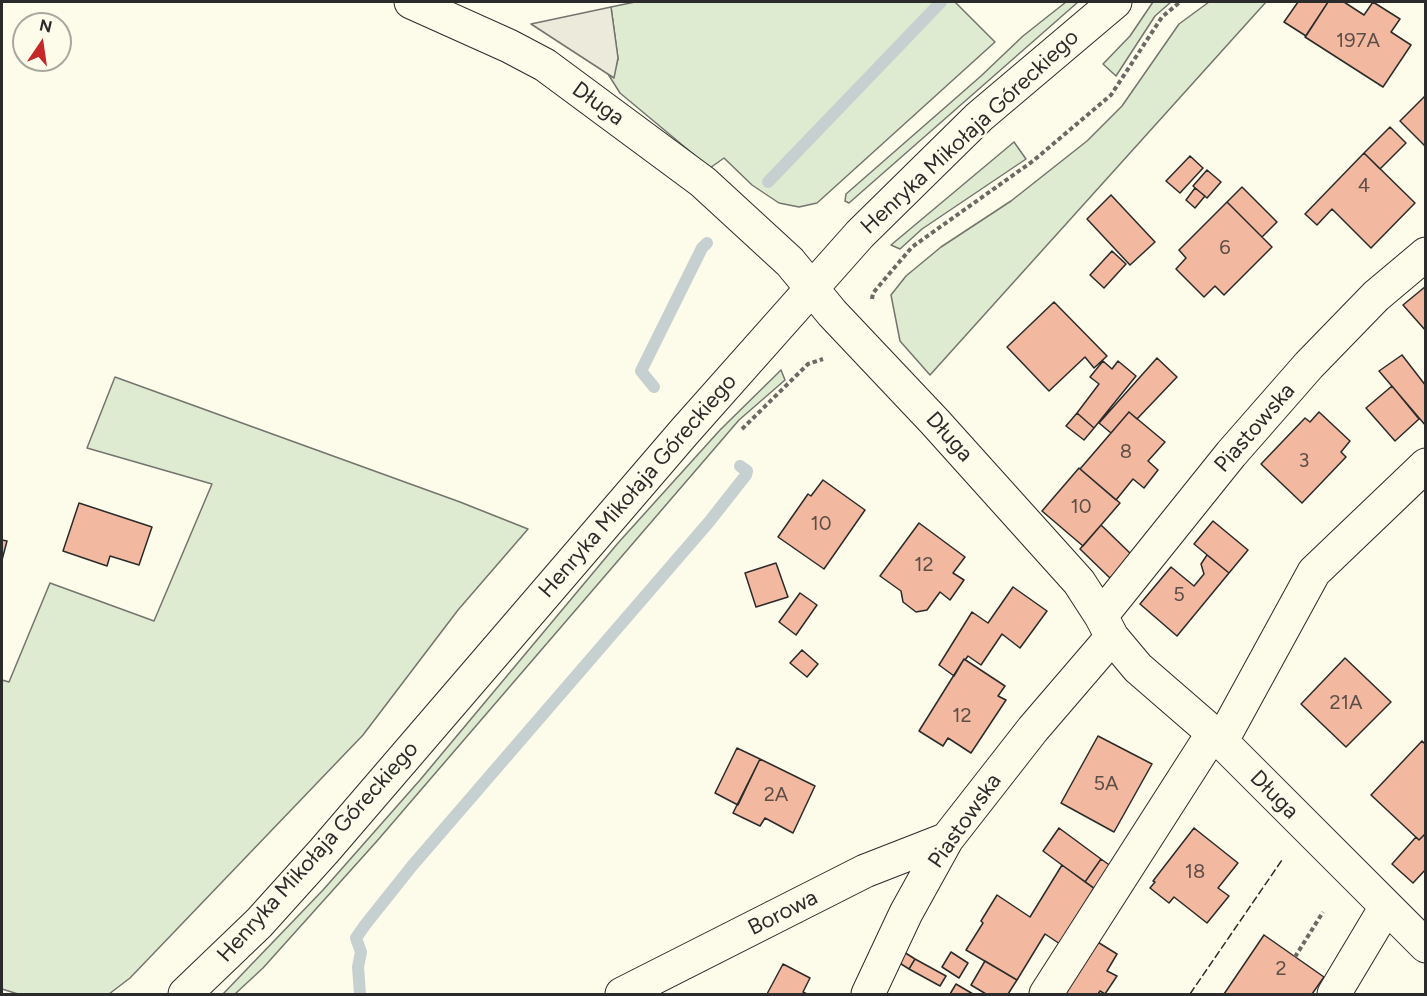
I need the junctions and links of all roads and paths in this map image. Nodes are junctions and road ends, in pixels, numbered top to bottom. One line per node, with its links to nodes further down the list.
1 (411, 2): 5 (street, Długa)
2 (1115, 2): 5 (street, Henryka Mikołaja Góreckiego)
3 (1180, 2): 6 (path)
4 (1425, 254): 9 (street, Piastowska)
5 (811, 287): 6 (street, Długa); 16 (street, Henryka Mikołaja Góreckiego)
6 (853, 334): 7 (path); 9 (street, Długa)
7 (735, 435)
8 (1425, 465): 10 (street)
9 (1106, 627): 10 (street, Długa); 11 (street, Piastowska)
10 (1217, 737): 12 (street, Długa); 19 (street)
11 (947, 839): 17 (street, Borowa); 18 (street, Piastowska)
12 (1386, 907): 14 (street, Długa); 20 (street)
13 (1323, 912): 15 (path)
14 (1425, 946)
15 (1295, 957)
16 (185, 994)
17 (622, 994)
18 (868, 994)
19 (1046, 994)
20 (1334, 994)

